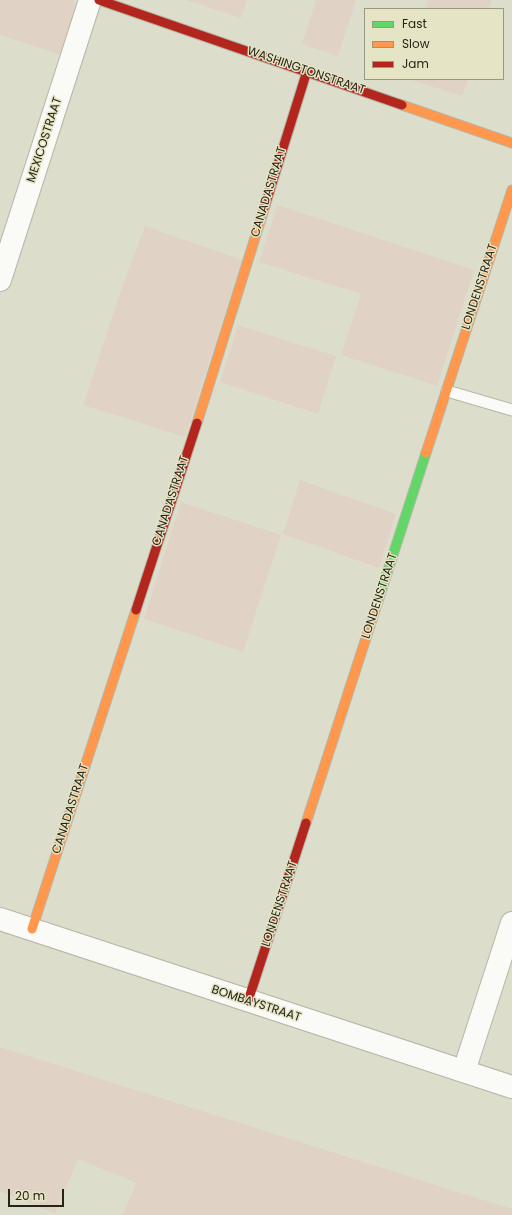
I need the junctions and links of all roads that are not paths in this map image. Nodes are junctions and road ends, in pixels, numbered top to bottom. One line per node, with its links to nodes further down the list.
1 (90, 0): 6 (street, MEXICOSTRAAT)
2 (99, 0): 3 (street, WASHINGTONSTRAAT)
3 (307, 72): 4 (street, WASHINGTONSTRAAT); 11 (street, CANADASTRAAT)
4 (512, 143)
5 (512, 190): 7 (street, LONDENSTRAAT)
6 (0, 280)
7 (447, 391): 8 (lane); 12 (street, LONDENSTRAAT)
8 (512, 410)
9 (0, 919): 11 (street, BOMBAYSTRAAT)
10 (512, 924): 13 (street)
11 (32, 930): 12 (street, BOMBAYSTRAAT)
12 (248, 1001): 13 (street, BOMBAYSTRAAT)
13 (464, 1071): 14 (street, BOMBAYSTRAAT)
14 (512, 1087)

